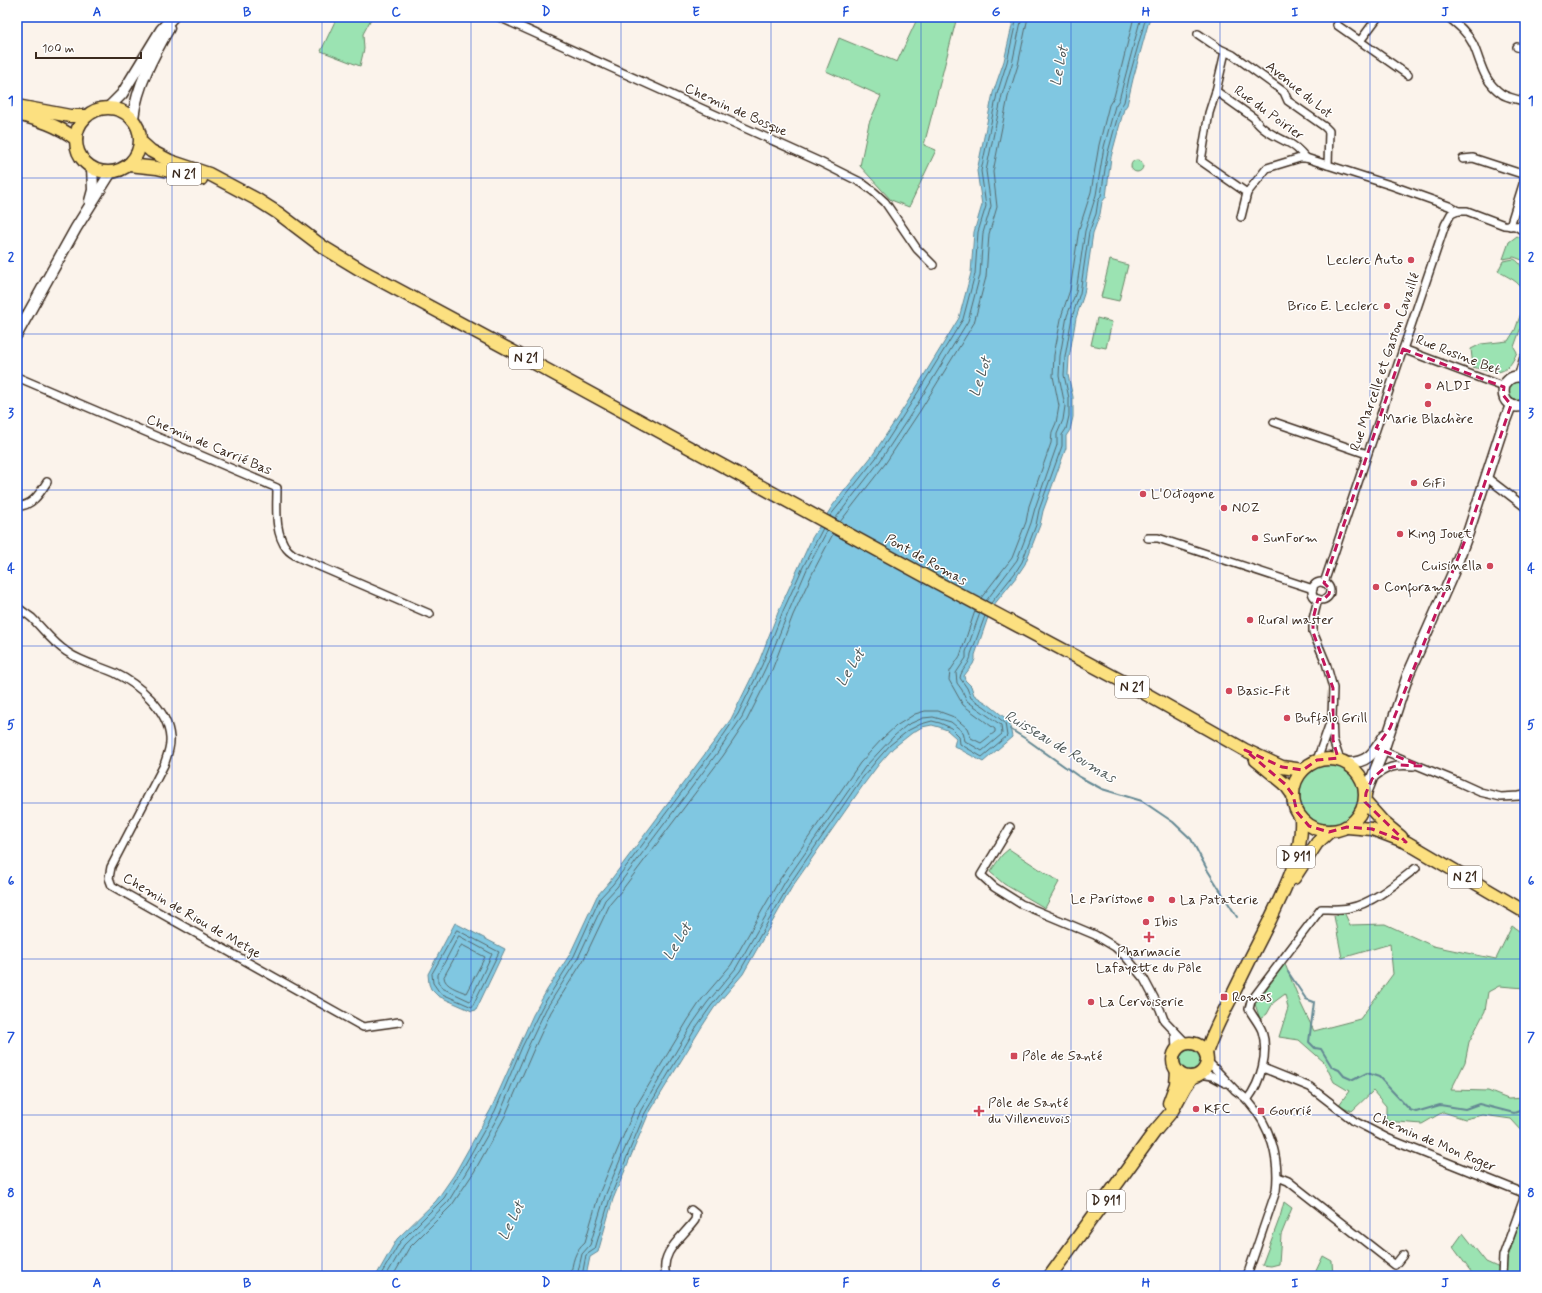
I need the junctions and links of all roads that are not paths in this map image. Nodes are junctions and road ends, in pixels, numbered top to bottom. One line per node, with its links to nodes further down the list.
1 (173, 17): 16 (main road)
2 (177, 17): 19 (main road)
3 (499, 17): 38 (street, Chemin de Bosque)
4 (1378, 17): 8 (street)
5 (1448, 17): 14 (street)
6 (1337, 25): 8 (street)
7 (1198, 34): 11 (street, Avenue du Lot)
8 (1360, 42): 12 (street)
9 (1517, 47): 10 (street)
10 (1525, 49)
11 (1225, 52): 13 (street); 25 (street, Avenue du Lot)
12 (1408, 75)
13 (1216, 91): 22 (street, Rue du Poirier); 31 (street)
14 (1525, 102)
15 (17, 106): 18 (main road)
16 (108, 108): 18 (main road); 19 (main road)
17 (17, 114): 20 (main road)
18 (86, 116): 20 (main road)
19 (133, 118): 21 (main road)
20 (76, 139): 26 (main road)
21 (140, 142): 24 (main road); 30 (main road, N 21)
22 (1306, 158): 25 (street); 31 (street)
23 (1462, 159): 28 (street)
24 (129, 165): 27 (main road); 30 (main road, N 21)
25 (1328, 165): 32 (street)
26 (92, 168): 27 (main road); 33 (main road)
27 (112, 172): 33 (main road)
28 (1525, 175)
29 (1525, 178): 36 (street)
30 (237, 189): 60 (main road, Pont de Romas / N 21)
31 (1247, 193): 34 (street)
32 (1458, 211): 36 (street); 40 (street, Rue Marcelle et Gaston Cavaillé)
33 (86, 212): 39 (main road)
34 (1241, 217)
35 (1525, 225): 36 (street)
36 (1513, 226): 37 (street)
37 (1525, 232)
38 (934, 265)
39 (17, 334)
40 (1403, 348): 44 (street, Rue Rosine Bet); 48 (street, Rue Marcelle et Gaston Cavaillé)
41 (1525, 359): 43 (main road)
42 (17, 377): 58 (street, Chemin de Carrié Bas)
43 (1522, 377): 44 (main road)
44 (1504, 387): 45 (main road)
45 (1511, 405): 46 (main road); 49 (main road)
46 (1525, 405)
47 (1274, 422): 48 (street)
48 (1367, 454): 54 (street, Rue Marcelle et Gaston Cavaillé)
49 (1486, 477): 52 (street); 61 (main road)
50 (47, 482): 51 (street)
51 (17, 506)
52 (1525, 507)
53 (1148, 538): 55 (street)
54 (1324, 583): 55 (street); 56 (street)
55 (1313, 589): 56 (street)
56 (1318, 599): 59 (street)
57 (17, 608): 79 (street, Chemin de Riou de Metge)
58 (430, 614)
59 (1332, 717): 62 (street); 63 (street)
60 (1245, 750): 65 (main road, N 21); 67 (main road, N 21)
61 (1380, 750): 63 (main road); 64 (street); 66 (main road)
62 (1317, 760): 63 (main road); 65 (main road)
63 (1343, 761): 69 (main road)
64 (1421, 766): 66 (street); 68 (street)
65 (1303, 770): 67 (main road)
66 (1372, 779): 69 (main road)
67 (1293, 795): 70 (main road)
68 (1525, 795)
69 (1366, 797): 72 (main road); 74 (main road, N 21)
70 (1302, 819): 73 (main road); 76 (main road, D 911)
71 (1010, 827): 80 (street)
72 (1348, 827): 73 (main road); 74 (main road, N 21)
73 (1329, 832): 76 (main road, D 911)
74 (1406, 842): 77 (main road, N 21)
75 (1416, 868): 83 (street)
76 (1283, 894): 78 (main road, D 911)
77 (1525, 912)
78 (1223, 1014): 81 (main road, D 911); 82 (main road, D 911)
79 (398, 1022)
80 (1175, 1032): 81 (street); 81 (street)
81 (1185, 1045): 82 (main road); 84 (main road)
82 (1207, 1057): 85 (main road); 86 (street)
83 (1263, 1068): 87 (street); 95 (street, Chemin de Mon Roger)
84 (1177, 1071): 85 (main road); 88 (main road, D 911)
85 (1196, 1076): 86 (street); 88 (main road, D 911)
86 (1235, 1090): 87 (street)
87 (1247, 1100): 89 (street)
88 (1161, 1125): 93 (main road, D 911)
89 (1278, 1177): 91 (street); 94 (street)
90 (692, 1210): 92 (street)
91 (1403, 1255)
92 (666, 1276)
93 (1050, 1276)
94 (1247, 1276)
95 (1502, 1276)

